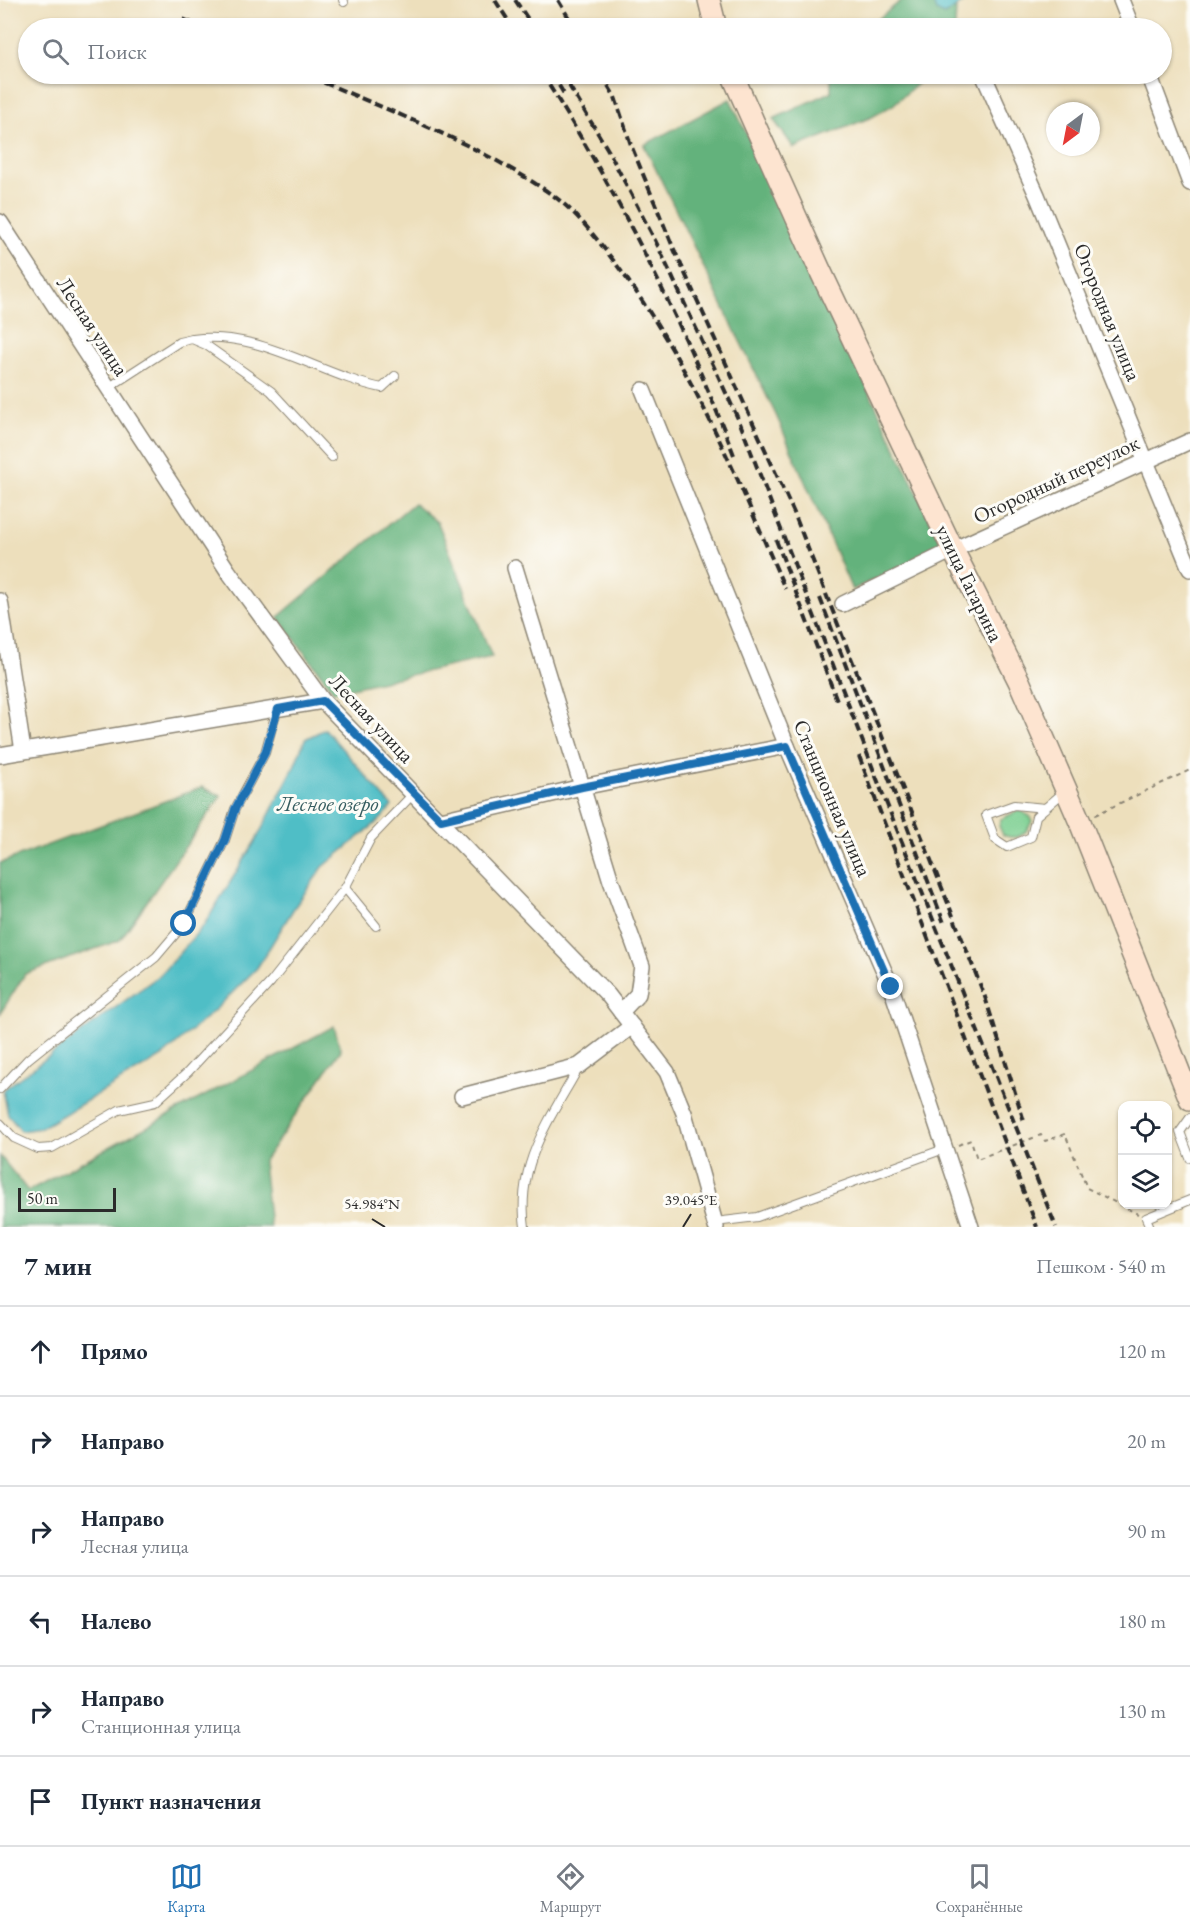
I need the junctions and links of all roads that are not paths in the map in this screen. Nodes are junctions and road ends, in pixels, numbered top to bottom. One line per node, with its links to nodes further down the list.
1 (1121, 0): 4 (street)
2 (711, 1): 3 (street)
3 (714, 18)
4 (1128, 18)
5 (736, 84): 17 (street, улица Гагарина)
6 (987, 84): 16 (street, Огородная улица)
7 (1153, 84): 8 (street)
8 (1190, 183)
9 (0, 222): 12 (street, Лесная улица)
10 (192, 339): 11 (lane); 12 (lane); 15 (lane)
11 (395, 376)
12 (108, 388): 22 (street, Лесная улица)
13 (642, 390): 24 (street, Станционная улица)
14 (1190, 441): 16 (street, Огородный переулок)
15 (332, 457)
16 (1146, 461): 17 (street, Огородный переулок); 19 (street, Огородная улица)
17 (953, 550): 21 (street, Огородный переулок); 28 (street, улица Гагарина)
18 (515, 568): 27 (street)
19 (1190, 569)
20 (0, 601): 25 (street)
21 (843, 604)
22 (323, 701): 23 (street); 29 (street, Лесная улица)
23 (278, 709): 25 (street); 37 (lane)
24 (787, 746): 27 (street); 42 (street, Станционная улица)
25 (23, 752): 26 (street)
26 (0, 755)
27 (582, 787): 31 (street); 34 (street)
28 (1066, 790): 30 (lane); 39 (street, улица Гагарина)
29 (414, 793): 31 (street, Лесная улица); 32 (lane)
30 (1045, 808): 30 (lane)
31 (441, 820): 34 (street, Лесная улица)
32 (345, 888): 33 (lane); 41 (lane)
33 (376, 926)
34 (621, 1012): 35 (street, Лесная улица)
35 (632, 1026): 36 (street); 45 (street, Лесная улица)
36 (579, 1066): 38 (street); 46 (lane)
37 (0, 1089)
38 (462, 1096)
39 (1190, 1099)
40 (1190, 1118): 43 (lane)
41 (0, 1123)
42 (944, 1149): 45 (lane); 47 (street, Станционная улица)
43 (1190, 1158)
44 (1190, 1200): 48 (lane)
45 (716, 1225)
46 (525, 1227)
47 (971, 1227)
48 (1150, 1227)

